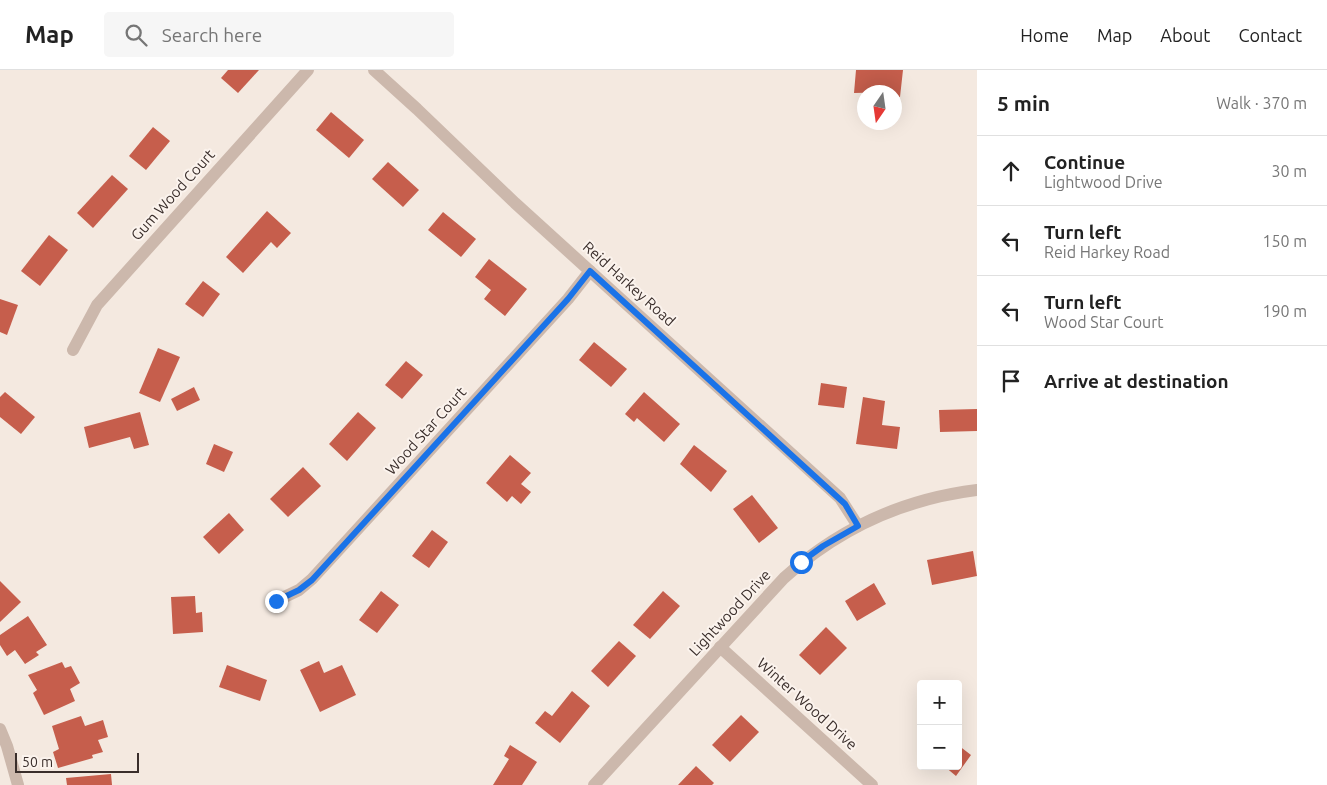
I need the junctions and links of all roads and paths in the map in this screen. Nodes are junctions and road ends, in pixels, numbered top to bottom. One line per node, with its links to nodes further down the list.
1 (308, 70): 4 (street, Gum Wood Court)
2 (374, 70): 3 (street, Reid Harkey Road)
3 (590, 271): 6 (street, Reid Harkey Road); 7 (street, Wood Star Court)
4 (74, 350)
5 (977, 490): 6 (street, Lightwood Drive)
6 (858, 526): 8 (street, Lightwood Drive)
7 (276, 601)
8 (720, 647): 11 (street, Lightwood Drive); 12 (street, Winter Wood Drive)
9 (0, 729): 10 (street)
10 (18, 785)
11 (594, 785)
12 (872, 785)

